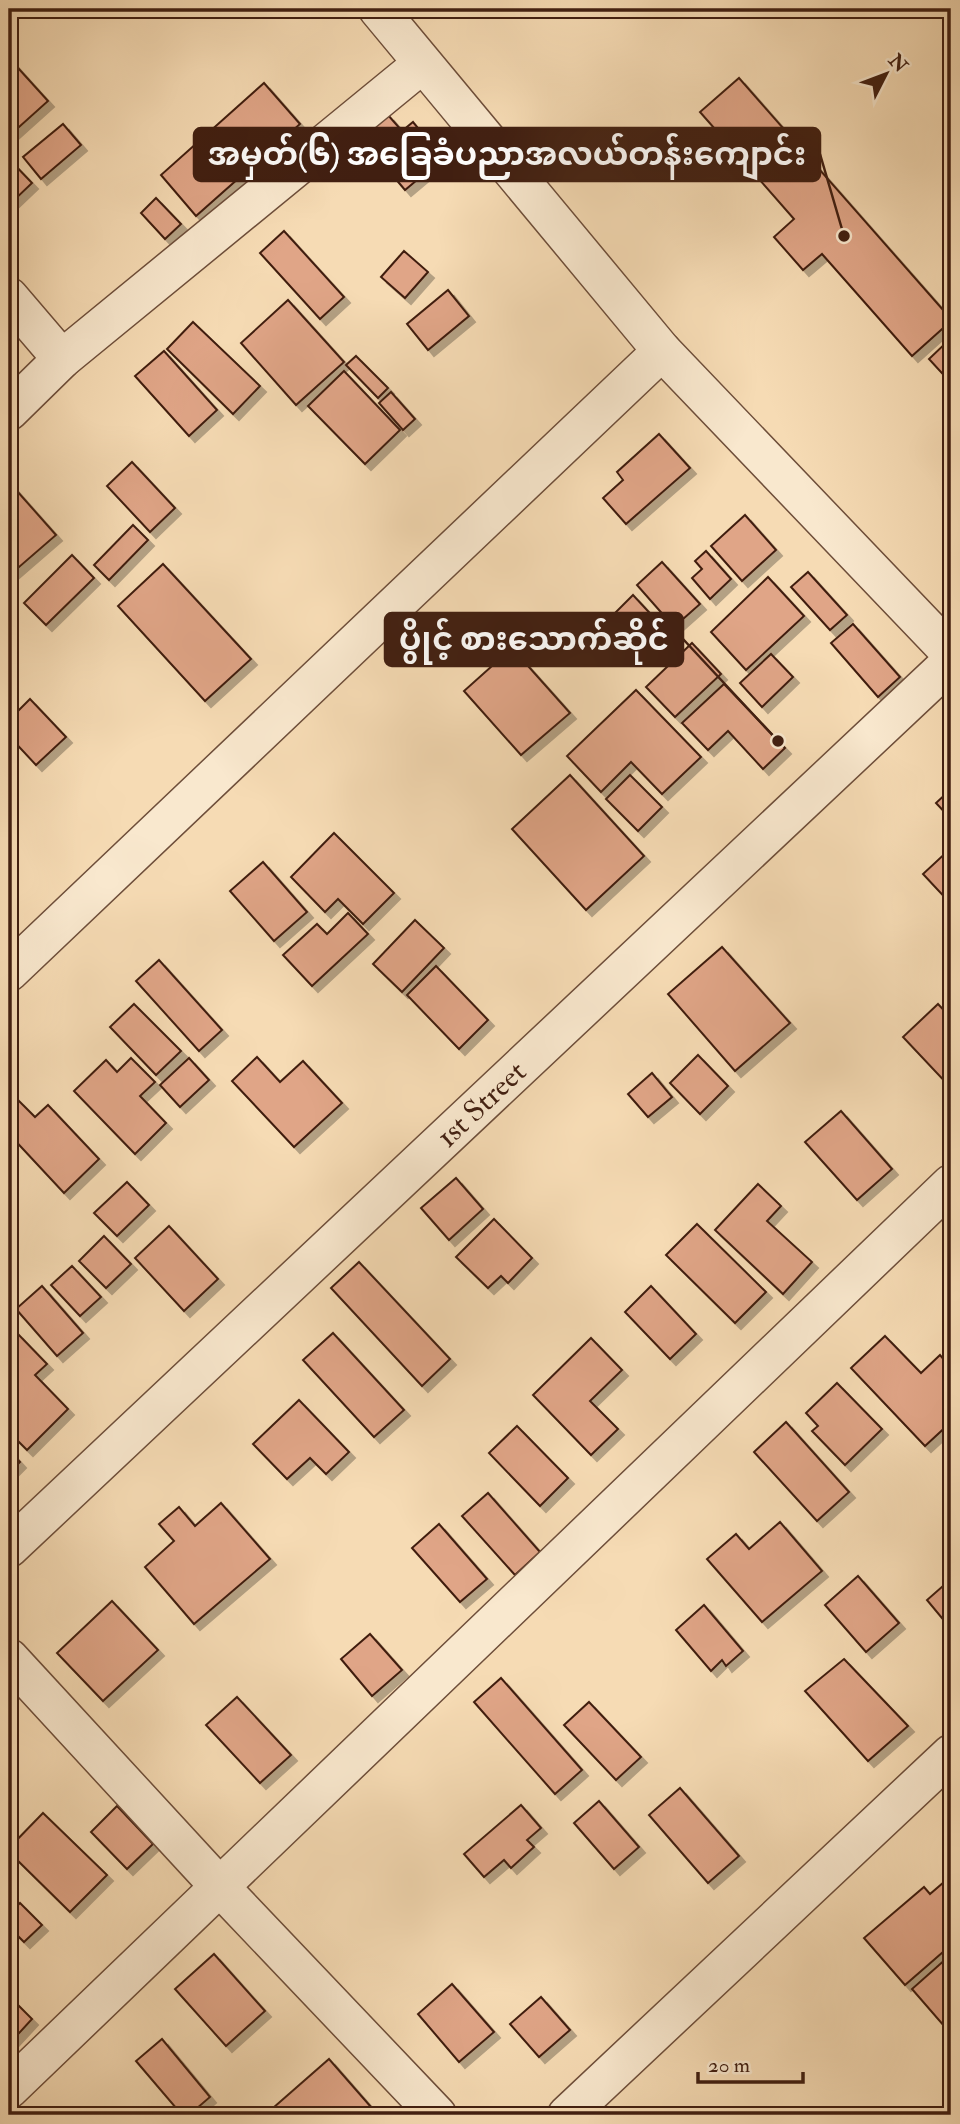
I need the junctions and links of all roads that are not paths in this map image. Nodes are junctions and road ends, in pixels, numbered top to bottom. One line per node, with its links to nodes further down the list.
1 (378, 9): 2 (street)
2 (422, 64): 4 (street); 5 (street)
3 (9, 297): 5 (street)
4 (662, 351): 7 (street); 9 (street)
5 (62, 359): 6 (street)
6 (9, 411)
7 (951, 653)
8 (951, 662): 11 (street, 1st Street)
9 (9, 972)
10 (951, 1184): 14 (street)
11 (9, 1548)
12 (9, 1658): 14 (street)
13 (951, 1754): 17 (street)
14 (220, 1887): 15 (street); 16 (street)
15 (9, 2089)
16 (437, 2115)
17 (567, 2115)

